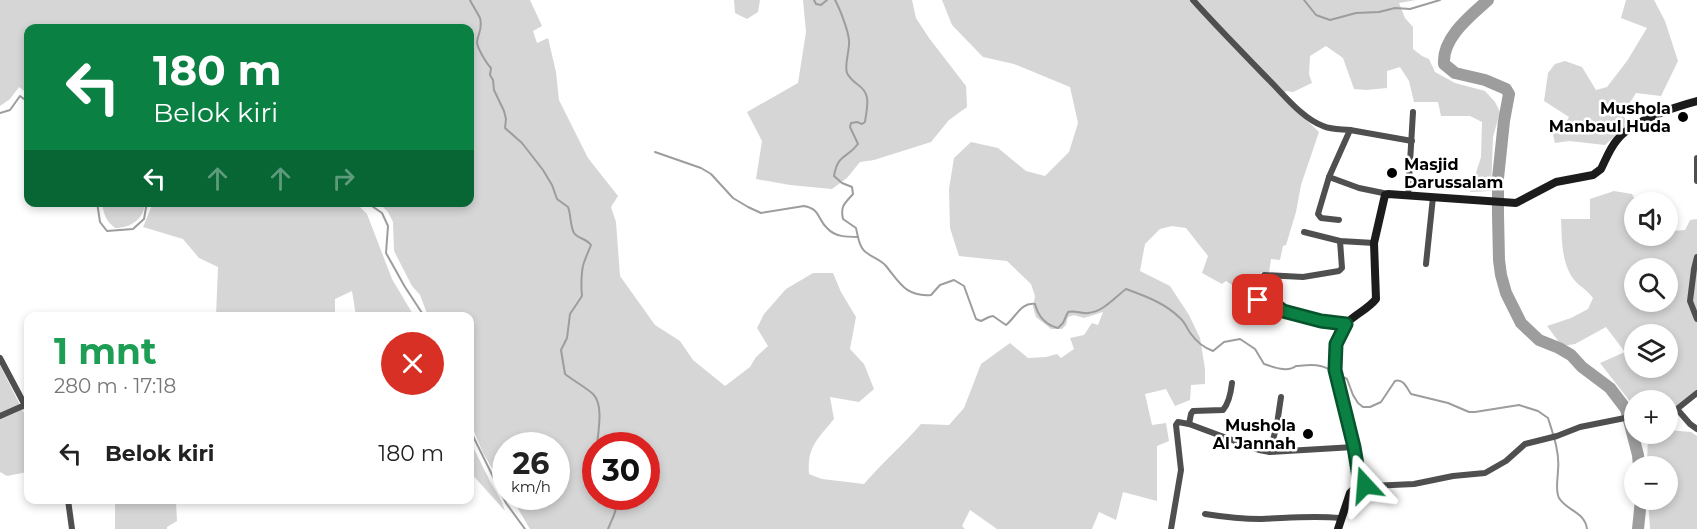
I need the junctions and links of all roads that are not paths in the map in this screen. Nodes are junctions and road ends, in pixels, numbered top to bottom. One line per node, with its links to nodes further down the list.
1 (1193, 0): 4 (street)
2 (1696, 103): 11 (street)
3 (1413, 112): 5 (street)
4 (1350, 130): 5 (street); 7 (street)
5 (1412, 141): 10 (street)
6 (1697, 158): 8 (street)
7 (1329, 177): 9 (street); 12 (street)
8 (1697, 181)
9 (1388, 194): 10 (street); 15 (street)
10 (1408, 196): 11 (street)
11 (1433, 197): 17 (street)
12 (1339, 220)
13 (1304, 232): 14 (street)
14 (1340, 241): 15 (street); 19 (street)
15 (1374, 243): 19 (street)
16 (1697, 256): 18 (street)
17 (1426, 264)
18 (1697, 319)
19 (1346, 324): 32 (street)
20 (0, 358): 24 (street)
21 (1232, 383): 30 (street)
22 (1697, 393): 25 (street)
23 (1281, 397): 33 (street)
24 (24, 402)
25 (1678, 408)
26 (24, 409): 28 (street)
27 (1678, 410): 31 (street)
28 (0, 416)
29 (1624, 418): 34 (street)
30 (1189, 424): 33 (street); 39 (street)
31 (1697, 429)
32 (1354, 447): 33 (street); 34 (street)
33 (1270, 452)
34 (1360, 483): 37 (street)
35 (69, 504): 38 (street)
36 (1205, 514): 37 (street)
37 (1340, 518): 40 (street)
38 (72, 529)
39 (1171, 529)
40 (1338, 529)

